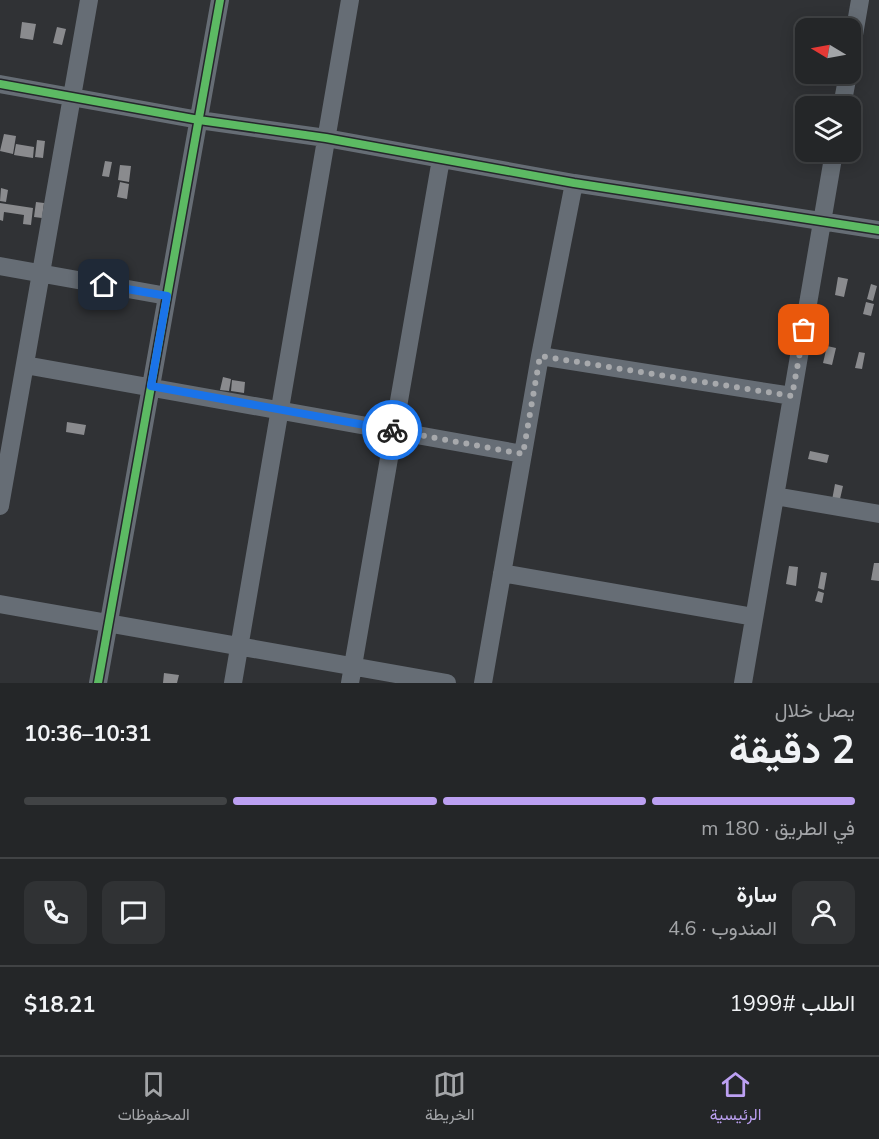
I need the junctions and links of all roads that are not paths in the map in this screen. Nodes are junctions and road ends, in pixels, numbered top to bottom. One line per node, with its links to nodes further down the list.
1 (89, 0): 7 (street)
2 (220, 0): 8 (street)
3 (350, 0): 9 (street)
4 (860, 0): 5 (street)
5 (857, 18)
6 (0, 84): 7 (street)
7 (73, 98): 8 (street); 16 (street)
8 (200, 120): 9 (street); 17 (street)
9 (326, 138): 10 (street); 22 (street)
10 (441, 159): 12 (street); 23 (street)
11 (832, 162): 13 (street)
12 (574, 183): 13 (street); 18 (street)
13 (823, 220): 14 (street); 21 (street)
14 (879, 230)
15 (0, 266): 16 (street)
16 (41, 273): 17 (street); 19 (street)
17 (167, 296): 20 (street)
18 (540, 356): 21 (street); 24 (street)
19 (25, 365): 20 (street); 25 (street)
20 (151, 386): 22 (street); 31 (street)
21 (792, 396): 26 (street)
22 (280, 410): 23 (street); 32 (street)
23 (394, 430): 24 (street); 33 (street)
24 (523, 454): 28 (street)
25 (1, 494)
26 (775, 496): 27 (street); 30 (street)
27 (879, 514)
28 (502, 573): 30 (street); 37 (street)
29 (0, 604): 31 (street)
30 (754, 617): 38 (street)
31 (109, 622): 32 (street); 34 (street)
32 (240, 646): 33 (street); 35 (street)
33 (352, 675): 36 (street)
34 (98, 683)
35 (233, 683)
36 (447, 683)
37 (483, 683)
38 (743, 683)

